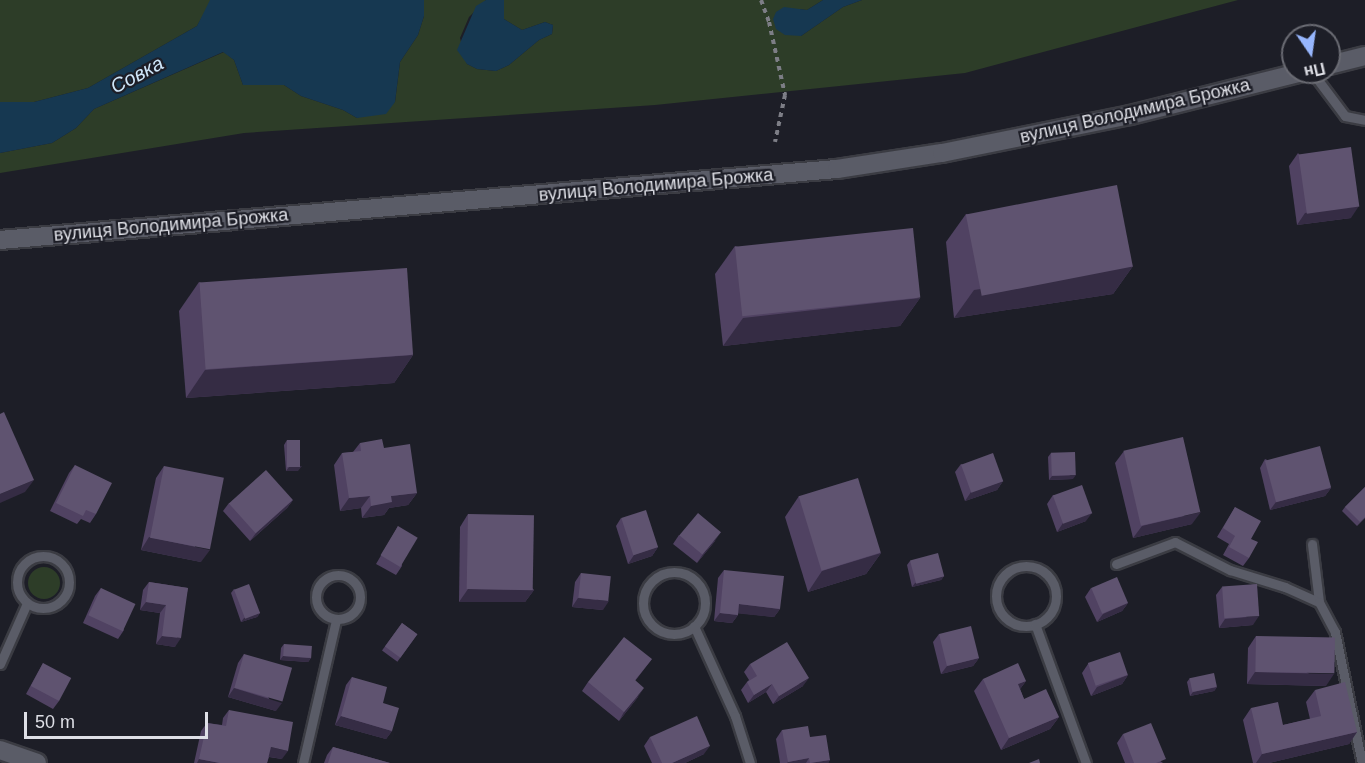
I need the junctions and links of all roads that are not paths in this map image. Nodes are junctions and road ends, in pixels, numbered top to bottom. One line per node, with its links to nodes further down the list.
1 (1365, 56): 2 (main road)
2 (1341, 63)
3 (1281, 77): 6 (main road, вулиця Володимира Брожка)
4 (1321, 84): 5 (lane)
5 (1365, 120)
6 (0, 240)
7 (1312, 544): 9 (lane)
8 (1116, 564): 9 (lane)
9 (1319, 602): 20 (lane)
10 (27, 603): 10 (lane); 14 (lane)
11 (336, 620): 11 (lane); 17 (lane)
12 (1035, 624): 12 (lane); 19 (lane)
13 (694, 627): 13 (lane); 18 (lane)
14 (0, 664)
15 (0, 750): 16 (main road)
16 (37, 763)
17 (303, 763)
18 (750, 763)
19 (1086, 763)
20 (1362, 763)

